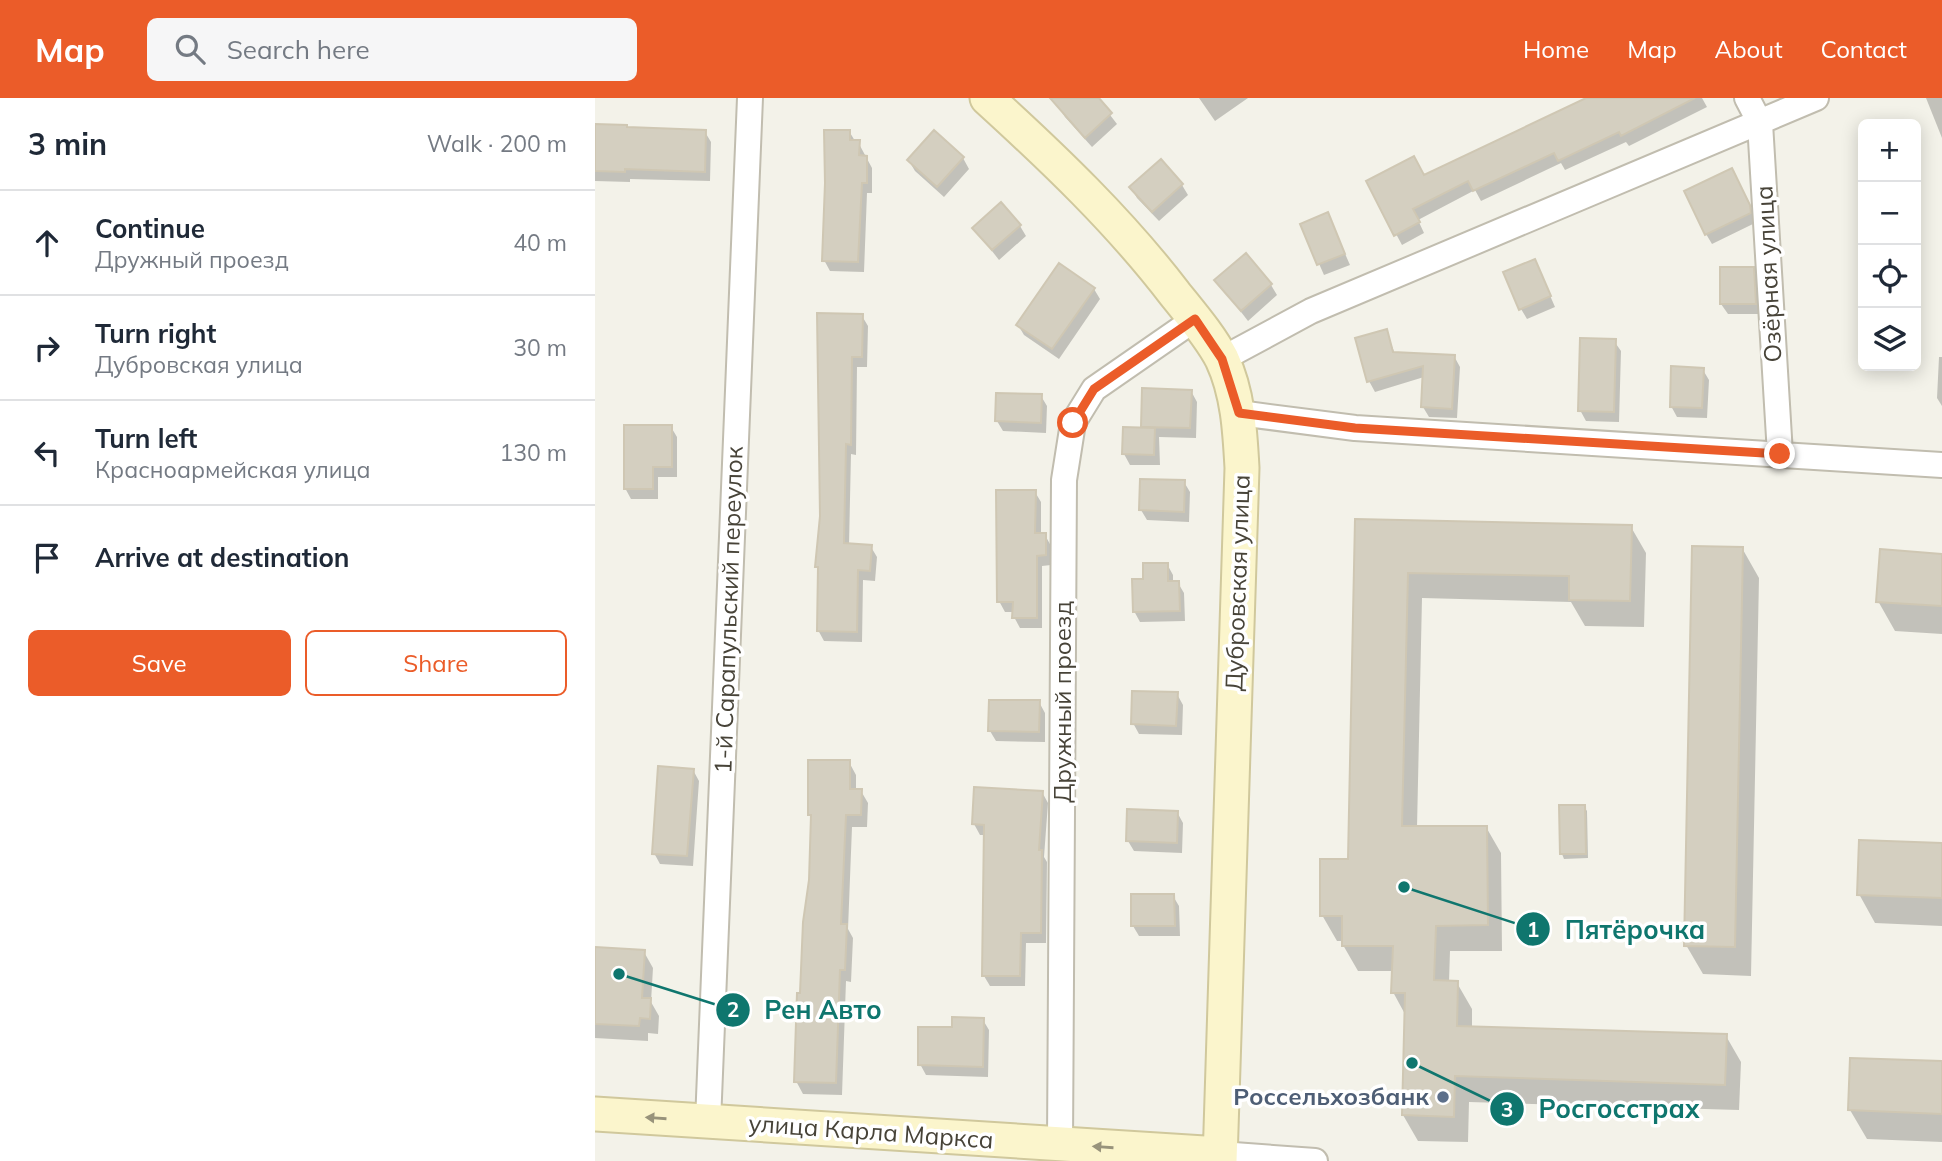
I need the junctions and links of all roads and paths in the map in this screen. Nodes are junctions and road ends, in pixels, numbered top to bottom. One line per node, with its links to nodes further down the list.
1 (750, 98): 12 (street, 1-й Сарапульский переулок)
2 (987, 98): 6 (main road, Дубровская улица)
3 (1747, 98): 5 (street, Озёрная улица)
4 (1816, 98): 5 (street)
5 (1760, 123): 7 (street); 9 (street, Озёрная улица)
6 (1195, 319): 7 (main road, Дубровская улица); 13 (street, Дружный проезд)
7 (1222, 359): 8 (main road, Дубровская улица)
8 (1239, 413): 9 (street); 14 (main road, Дубровская улица)
9 (1780, 454): 10 (street)
10 (1942, 465)
11 (595, 1114): 12 (main road, улица Карла Маркса, one-way to 11)
12 (708, 1122): 13 (main road, улица Карла Маркса)
13 (1060, 1144): 14 (main road, улица Карла Маркса, one-way to 13)
14 (1220, 1157): 15 (street, улица Карла Маркса)
15 (1315, 1161)

